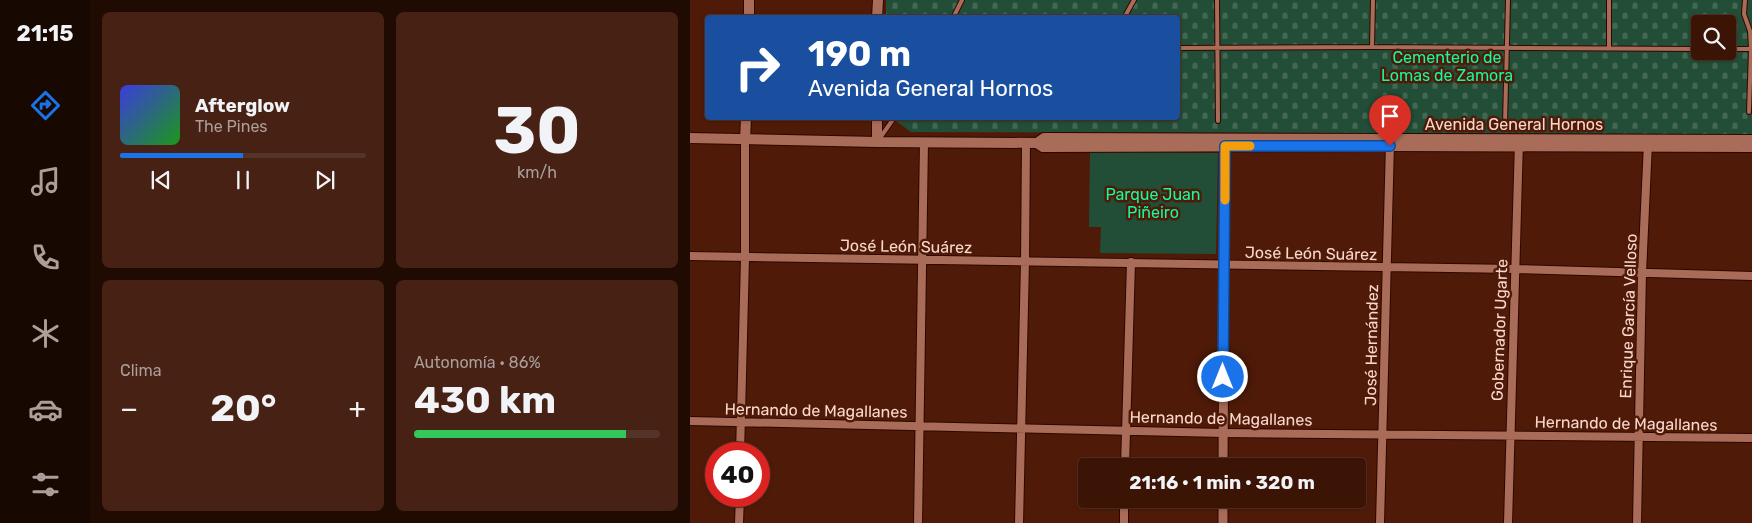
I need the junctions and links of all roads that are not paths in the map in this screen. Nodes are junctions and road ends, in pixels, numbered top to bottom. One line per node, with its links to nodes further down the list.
1 (750, 0): 10 (main road)
2 (878, 0): 11 (main road)
3 (962, 0): 12 (lane)
4 (1134, 0): 13 (lane)
5 (1217, 0): 16 (lane)
6 (1373, 0): 14 (lane)
7 (1508, 0): 17 (lane)
8 (1609, 0): 18 (lane)
9 (1744, 0): 21 (lane)
10 (749, 15)
11 (878, 15)
12 (954, 15)
13 (1126, 15)
14 (1372, 47): 16 (lane); 17 (lane)
15 (1180, 48): 16 (lane)
16 (1217, 48): 26 (lane)
17 (1508, 48): 18 (lane); 27 (lane)
18 (1609, 48): 19 (lane)
19 (1691, 49)
20 (1736, 49): 21 (lane)
21 (1751, 49): 22 (lane)
22 (1749, 112)
23 (746, 120): 29 (main road)
24 (877, 120): 31 (main road)
25 (893, 120): 31 (lane)
26 (1218, 122)
27 (1506, 124)
28 (690, 138): 29 (main road, Avenida General Hornos)
29 (745, 140): 31 (main road, Avenida General Hornos); 40 (street)
30 (1752, 140): 37 (main road, Avenida General Hornos)
31 (877, 142): 32 (main road, Avenida General Hornos)
32 (924, 142): 33 (main road, Avenida General Hornos); 41 (street)
33 (1026, 142): 34 (main road, Avenida General Hornos); 42 (street)
34 (1225, 142): 35 (main road, Avenida General Hornos); 44 (street)
35 (1390, 142): 36 (main road, Avenida General Hornos); 45 (street, José Hernández)
36 (1518, 143): 37 (main road, Avenida General Hornos); 46 (street, Gobernador Ugarte)
37 (1648, 143): 38 (main road, Avenida General Hornos); 47 (street, Enrique García Velloso)
38 (1752, 147)
39 (690, 256): 40 (street, José León Suárez)
40 (745, 258): 41 (street, José León Suárez); 50 (street)
41 (923, 260): 42 (street, José León Suárez); 51 (street)
42 (1025, 262): 43 (street, José León Suárez); 52 (street)
43 (1131, 262): 44 (street, José León Suárez); 53 (street)
44 (1224, 265): 45 (street, José León Suárez); 54 (street)
45 (1386, 268): 46 (street, José León Suárez); 55 (street, José Hernández)
46 (1515, 269): 47 (street, José León Suárez); 56 (street, Gobernador Ugarte)
47 (1642, 273): 48 (street, José León Suárez); 57 (street, Enrique García Velloso)
48 (1752, 276)
49 (690, 421): 50 (street, Hernando de Magallanes)
50 (741, 422): 51 (street, Hernando de Magallanes); 59 (street)
51 (920, 426): 52 (street, Hernando de Magallanes); 66 (street)
52 (1021, 429): 53 (street, Hernando de Magallanes); 67 (street)
53 (1125, 431): 54 (street, Hernando de Magallanes); 60 (street)
54 (1223, 432): 55 (street, Hernando de Magallanes); 61 (street)
55 (1382, 434): 56 (street, Hernando de Magallanes); 70 (street, José Hernández)
56 (1510, 435): 57 (street, Hernando de Magallanes); 71 (street, Gobernador Ugarte)
57 (1639, 437): 58 (street, Hernando de Magallanes); 72 (street, Enrique García Velloso)
58 (1752, 438)
59 (740, 442)
60 (1125, 458)
61 (1223, 458)
62 (740, 507): 65 (street)
63 (1124, 508): 68 (street)
64 (1223, 508): 69 (street)
65 (739, 523)
66 (918, 523)
67 (1019, 523)
68 (1124, 523)
69 (1224, 523)
70 (1380, 523)
71 (1508, 523)
72 (1637, 523)

